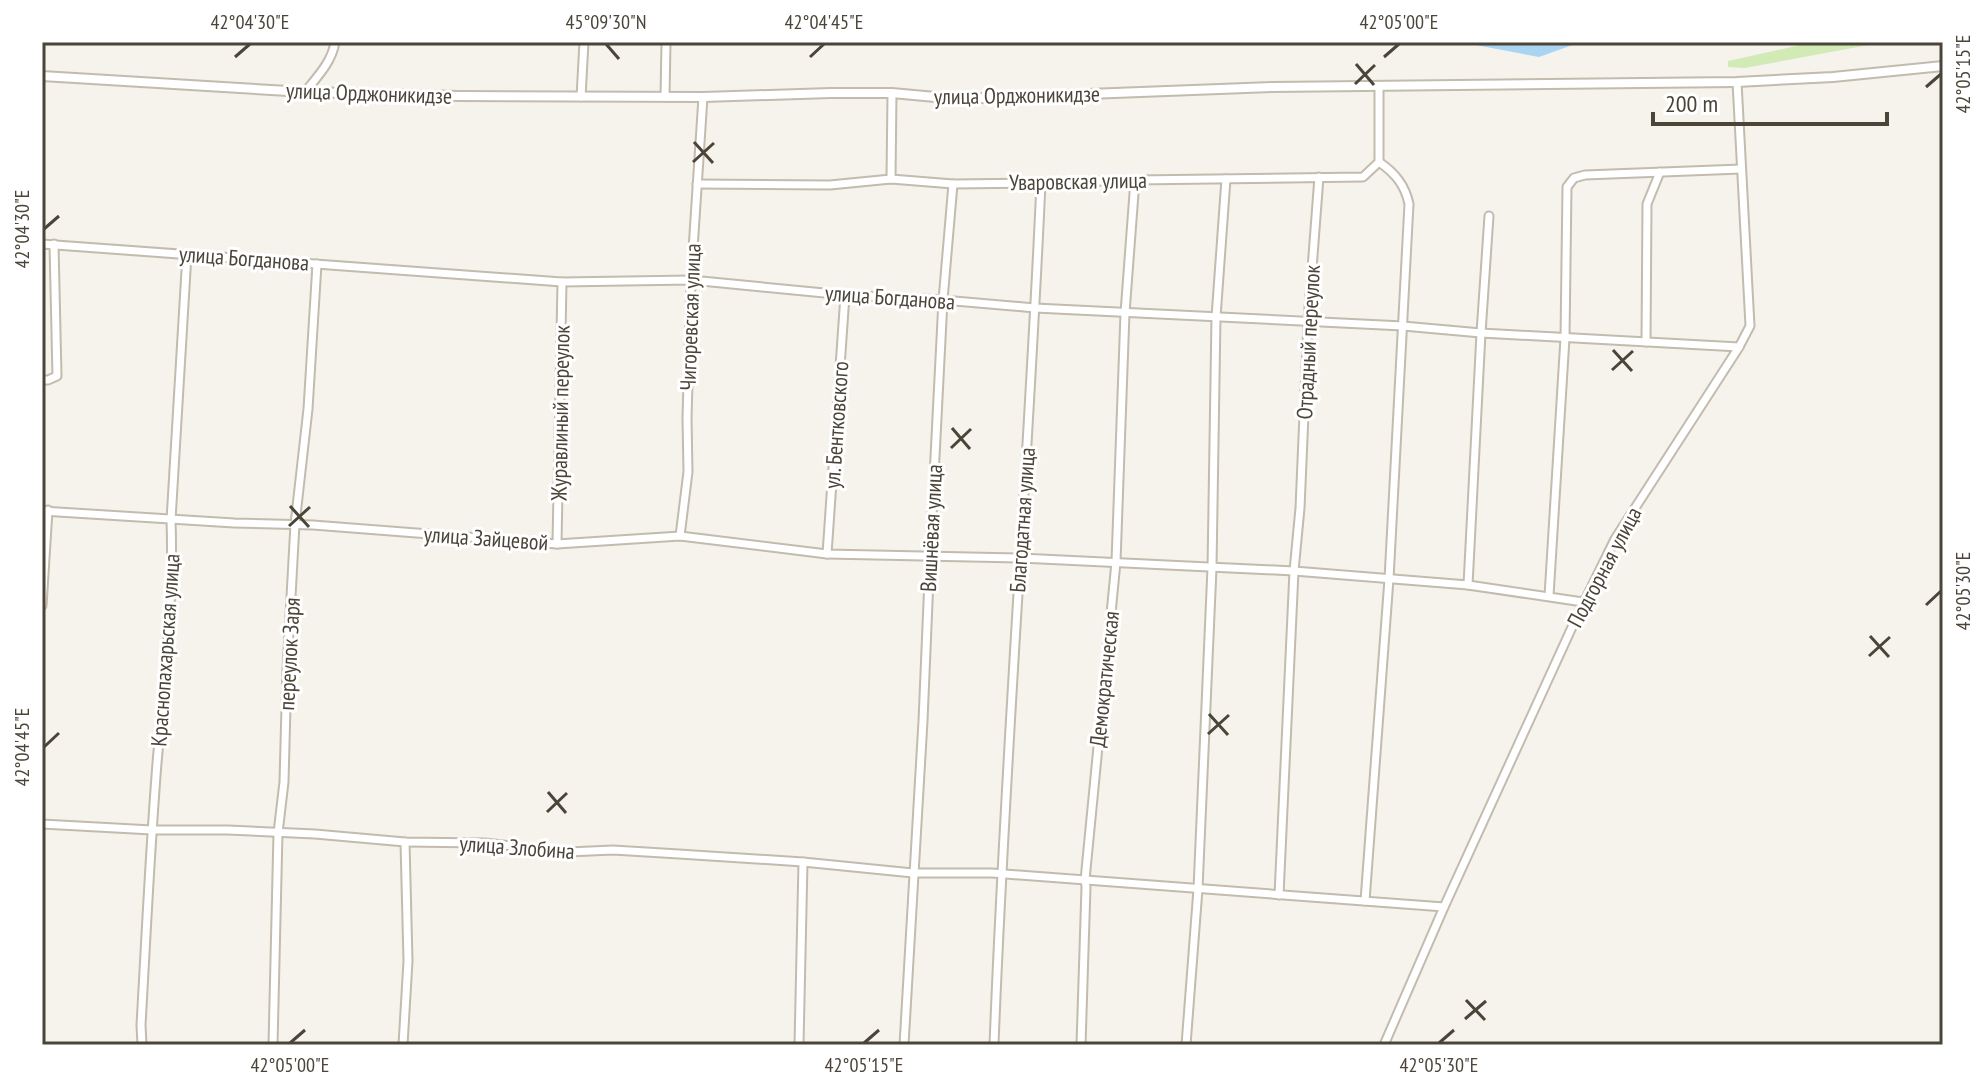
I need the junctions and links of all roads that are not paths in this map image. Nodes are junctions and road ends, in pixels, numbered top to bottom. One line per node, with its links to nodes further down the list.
1 (335, 42): 8 (street)
2 (584, 42): 10 (street)
3 (666, 42): 11 (street)
4 (1943, 66): 6 (street, улица Орджоникидзе)
5 (42, 76): 8 (street, улица Орджоникидзе)
6 (1737, 82): 7 (street, улица Орджоникидзе); 14 (street, Подгорная улица)
7 (1379, 86): 9 (street, улица Орджоникидзе); 13 (street)
8 (305, 92): 10 (street, улица Орджоникидзе)
9 (892, 93): 12 (street, улица Орджоникидзе); 17 (street)
10 (581, 97): 11 (street, улица Орджоникидзе)
11 (665, 97): 12 (street, улица Орджоникидзе)
12 (703, 97): 21 (street, Чигоревская улица)
13 (1379, 162): 16 (street, Уваровская улица); 36 (street)
14 (1741, 169): 15 (street); 40 (street, Подгорная улица)
15 (1660, 172): 38 (street); 39 (street)
16 (1319, 177): 18 (street, Уваровская улица); 35 (street, Отрадный переулок)
17 (891, 179): 21 (street, Уваровская улица); 22 (street, Уваровская улица)
18 (1226, 179): 19 (street, Уваровская улица); 34 (street)
19 (1135, 180): 20 (street, Уваровская улица); 33 (street, Демократическая)
20 (1041, 183): 22 (street, Уваровская улица); 32 (street, Благодатная улица)
21 (697, 184): 28 (street, Чигоревская улица)
22 (953, 184): 31 (street, Вишнёвая улица)
23 (1489, 216): 37 (street)
24 (42, 244): 25 (street, улица Богданова)
25 (54, 244): 26 (street, улица Богданова); 41 (street)
26 (187, 254): 27 (street, улица Богданова); 43 (street, Краснопахарьская улица)
27 (317, 264): 29 (street, улица Богданова); 44 (street, переулок Заря)
28 (691, 280): 29 (street, улица Богданова); 30 (street, улица Богданова); 45 (street, Чигоревская улица)
29 (562, 282): 46 (street, Журавлиный переулок)
30 (845, 295): 31 (street, улица Богданова); 47 (street, ул. Бентковского)
31 (943, 300): 32 (street, улица Богданова); 48 (street, Вишнёвая улица)
32 (1035, 308): 33 (street, улица Богданова); 49 (street, Благодатная улица)
33 (1125, 313): 34 (street, улица Богданова); 50 (street, Демократическая)
34 (1216, 317): 35 (street, улица Богданова); 51 (street)
35 (1308, 321): 36 (street, улица Богданова); 52 (street, Отрадный переулок)
36 (1403, 326): 37 (street, улица Богданова); 53 (street)
37 (1481, 333): 38 (street, улица Богданова); 54 (street)
38 (1565, 338): 39 (street, улица Богданова); 55 (street)
39 (1646, 342): 40 (street, улица Богданова)
40 (1739, 347): 56 (street, Подгорная улица)
41 (42, 380)
42 (45, 511): 43 (street, улица Зайцевой); 57 (street)
43 (171, 520): 44 (street, улица Зайцевой); 59 (street, Краснопахарьская улица)
44 (295, 524): 46 (street, улица Зайцевой); 60 (street, переулок Заря)
45 (680, 536): 46 (street, улица Зайцевой); 47 (street, улица Зайцевой)
46 (557, 544)
47 (827, 554): 48 (street, улица Зайцевой)
48 (930, 555): 49 (street, улица Зайцевой); 63 (street, Вишнёвая улица)
49 (1020, 558): 50 (street, улица Зайцевой); 64 (street, Благодатная улица)
50 (1116, 562): 51 (street, улица Зайцевой); 65 (street, Демократическая)
51 (1212, 568): 52 (street, улица Зайцевой); 66 (street)
52 (1294, 571): 53 (street, улица Зайцевой); 67 (street, Отрадный переулок)
53 (1389, 579): 54 (street, улица Зайцевой); 68 (street)
54 (1468, 585): 55 (street, улица Зайцевой)
55 (1549, 596): 56 (street, улица Зайцевой)
56 (1583, 602): 69 (street, Подгорная улица)
57 (42, 606)
58 (42, 824): 59 (street, улица Злобина)
59 (152, 830): 60 (street, улица Злобина); 70 (street, Краснопахарьская улица)
60 (278, 833): 61 (street, улица Злобина); 71 (street, переулок Заря)
61 (405, 842): 62 (street, улица Злобина); 72 (street)
62 (803, 862): 63 (street, улица Злобина); 73 (street)
63 (913, 873): 64 (street, улица Злобина); 74 (street, Вишнёвая улица)
64 (996, 874): 65 (street, улица Злобина); 75 (street, Благодатная улица)
65 (1085, 880): 66 (street, улица Злобина); 76 (street, Демократическая)
66 (1198, 889): 67 (street, улица Злобина); 77 (street)
67 (1279, 895): 68 (street, улица Злобина)
68 (1365, 901): 69 (street, улица Злобина)
69 (1444, 907): 78 (street, Подгорная улица)
70 (142, 1045)
71 (273, 1045)
72 (403, 1045)
73 (799, 1045)
74 (904, 1045)
75 (994, 1045)
76 (1081, 1045)
77 (1186, 1045)
78 (1384, 1045)

